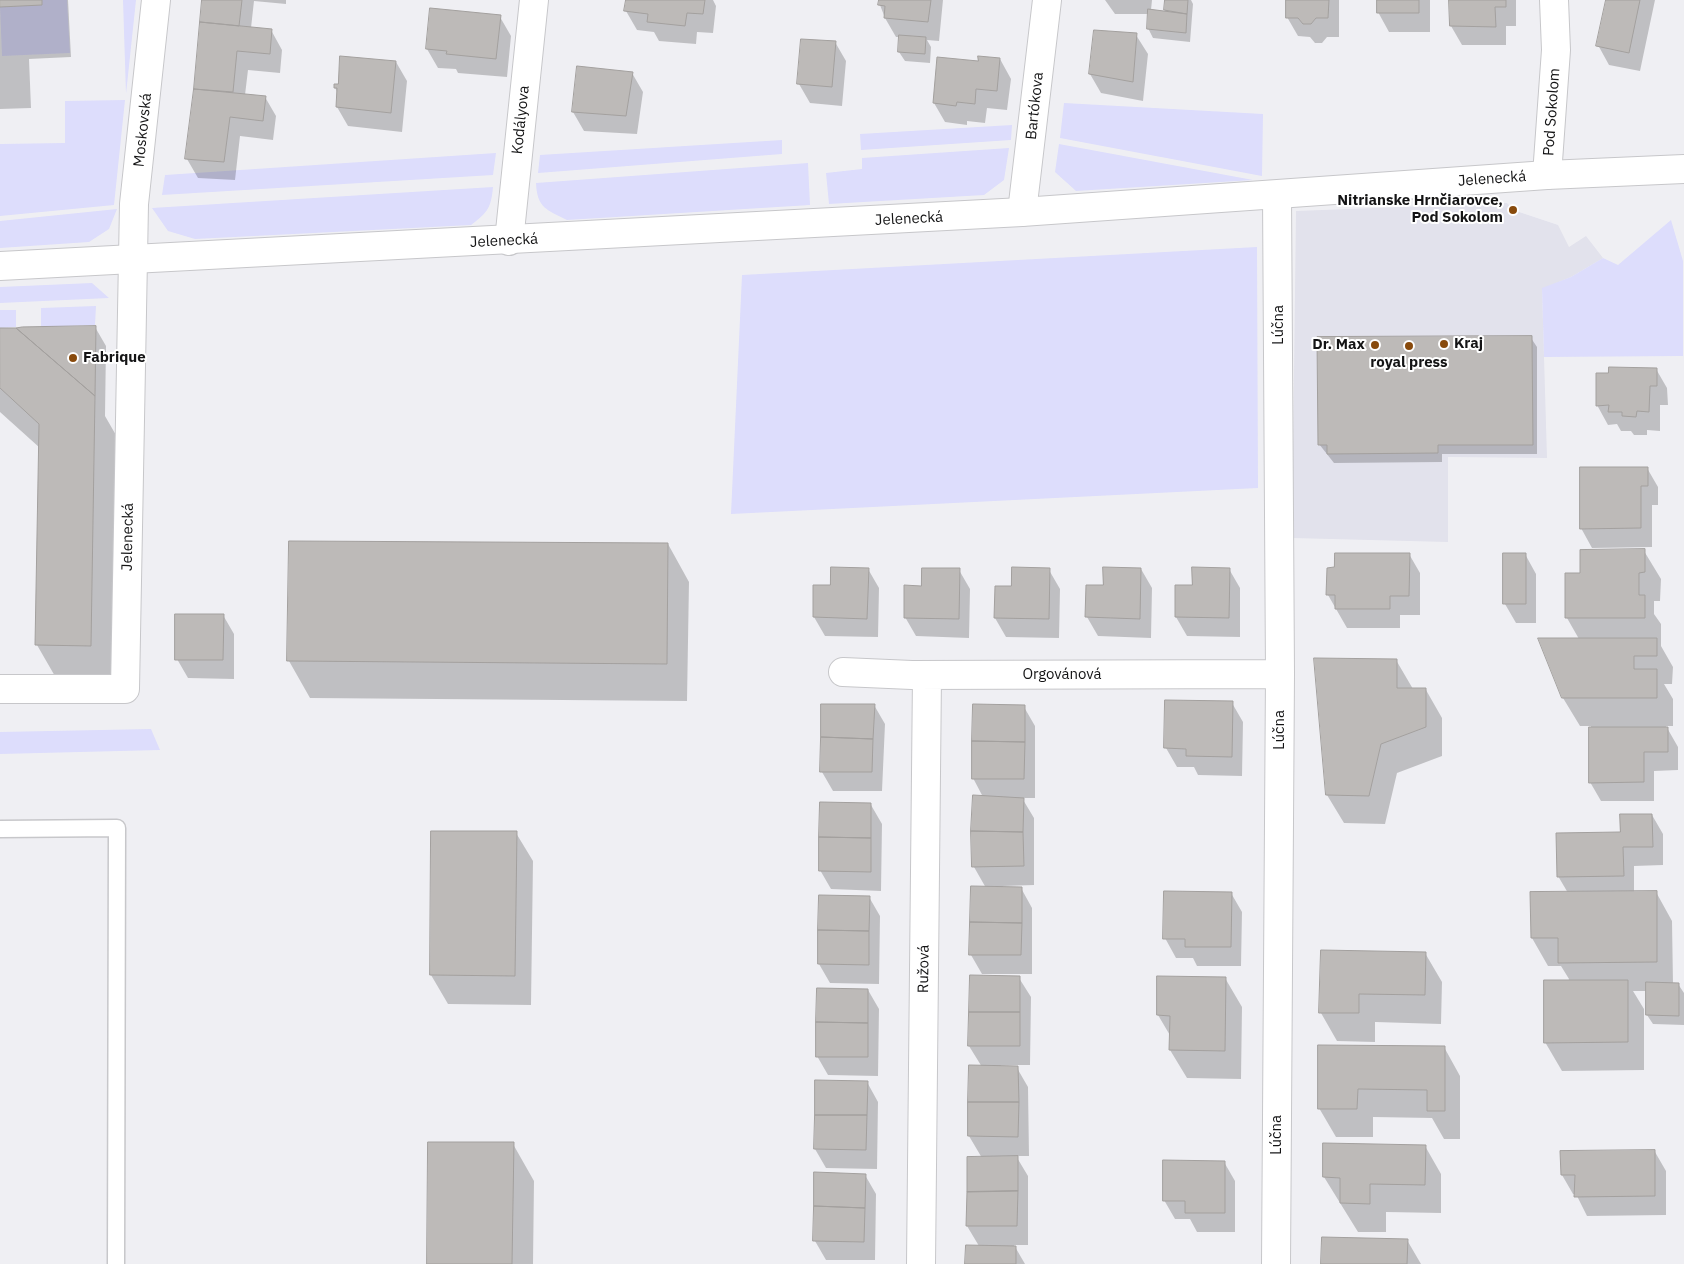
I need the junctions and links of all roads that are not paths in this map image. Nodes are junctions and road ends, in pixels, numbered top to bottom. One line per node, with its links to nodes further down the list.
1 (156, 0): 12 (street, Moskovská)
2 (534, 0): 11 (street, Kodályova)
3 (1047, 0): 10 (street, Bartókova)
4 (1554, 0): 6 (street, Pod Sokolom)
5 (1572, 0): 6 (street, Pod Sokolom)
6 (1556, 50): 8 (street, Pod Sokolom)
7 (1684, 169): 8 (street, Jelenecká)
8 (1548, 175): 9 (street, Jelenecká)
9 (1277, 195): 10 (street, Jelenecká); 15 (street, Lúčna)
10 (1022, 212): 11 (street, Jelenecká)
11 (510, 241): 12 (street, Jelenecká)
12 (133, 260): 13 (street, Jelenecká); 17 (street, Jelenecká)
13 (0, 266)
14 (843, 672): 16 (street, Orgovánová)
15 (1280, 674): 16 (street, Orgovánová); 21 (street, Lúčna)
16 (927, 675): 20 (street, Ružová)
17 (0, 689)
18 (0, 829): 19 (lane)
19 (116, 1264)
20 (921, 1264)
21 (1276, 1264)

